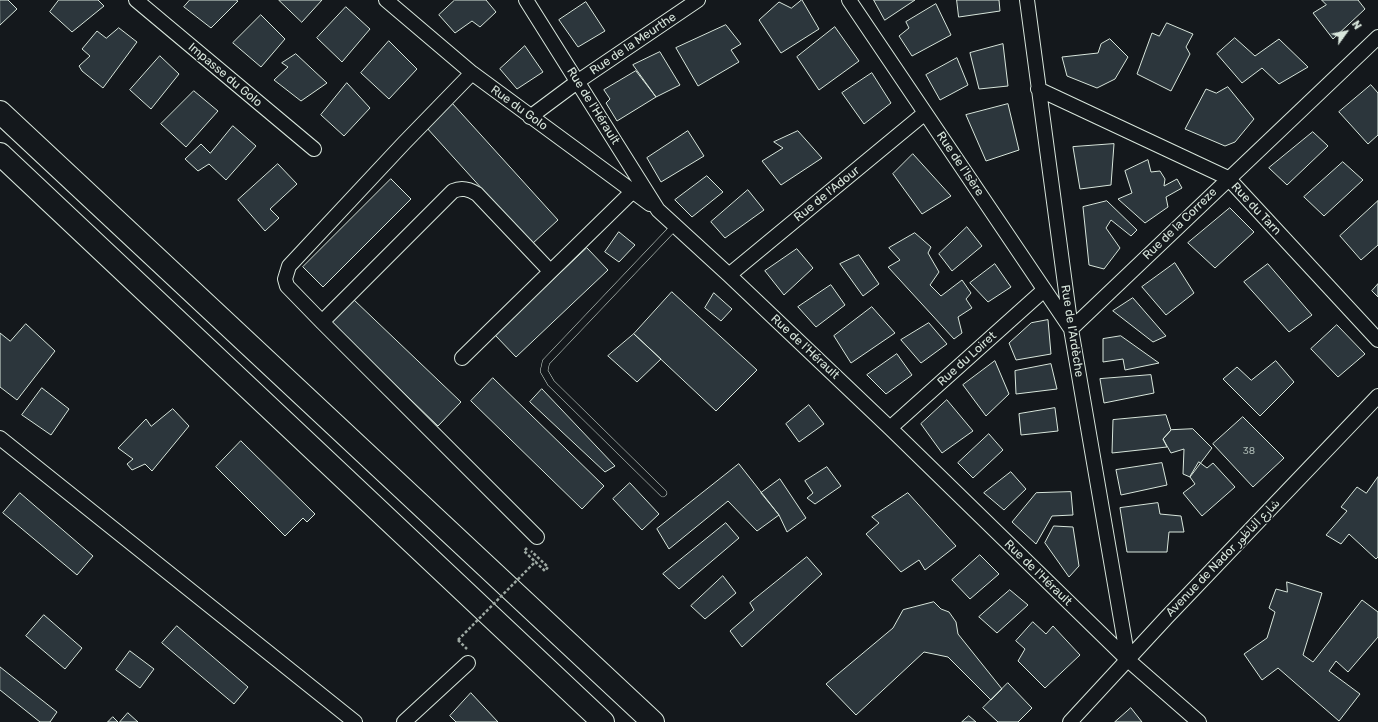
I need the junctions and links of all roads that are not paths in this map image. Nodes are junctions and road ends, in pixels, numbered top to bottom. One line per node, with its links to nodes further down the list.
1 (136, 0): 14 (street, Impasse du Golo)
2 (386, 0): 8 (street, Rue du Golo)
3 (526, 0): 9 (street, Rue de l'Hérault)
4 (698, 0): 9 (street, Rue de la Meurthe)
5 (849, 0): 12 (street, Rue de l'Isère)
6 (1027, 0): 10 (street, Rue de l'Ardèche)
7 (1378, 37): 16 (street, Rue de la Correze)
8 (472, 74): 13 (street, Rue du Golo); 23 (street)
9 (577, 82): 13 (street, Rue de la Meurthe); 18 (street, Rue de l'Hérault)
10 (1038, 89): 16 (street, Rue du Tarn); 24 (street, Rue de l'Ardèche)
11 (0, 112): 37 (highway)
12 (925, 113): 21 (street, Rue de l'Adour); 22 (street, Rue de l'Isère)
13 (530, 117): 17 (street, Rue du Golo)
14 (314, 149)
15 (0, 154): 36 (highway)
16 (1228, 178): 24 (street, Rue de la Correze); 25 (street, Rue du Tarn)
17 (633, 191): 18 (street, Rue du Golo); 20 (street)
18 (658, 210): 19 (street, Rue de l'Hérault)
19 (675, 226): 21 (street, Rue de l'Hérault); 30 (lane)
20 (550, 271): 23 (street); 26 (street)
21 (729, 275): 28 (street, Rue de l'Hérault)
22 (1044, 290): 24 (street, Rue de l'Isère); 28 (street, Rue du Loiret)
23 (322, 322): 31 (street)
24 (1070, 328): 32 (street, Rue de l'Ardèche)
25 (1378, 340)
26 (462, 358)
27 (1378, 396): 32 (street, Avenue de Nador شارع الناظور)
28 (890, 428): 32 (street, Rue de l'Hérault)
29 (0, 438): 34 (street)
30 (663, 493)
31 (532, 542)
32 (1128, 660): 38 (street, Avenue de Nador شارع الناظور); 39 (street, Rue de l'Hérault)
33 (468, 663): 35 (street)
34 (355, 722)
35 (404, 722)
36 (603, 722)
37 (653, 722)
38 (1070, 722)
39 (1199, 722)

